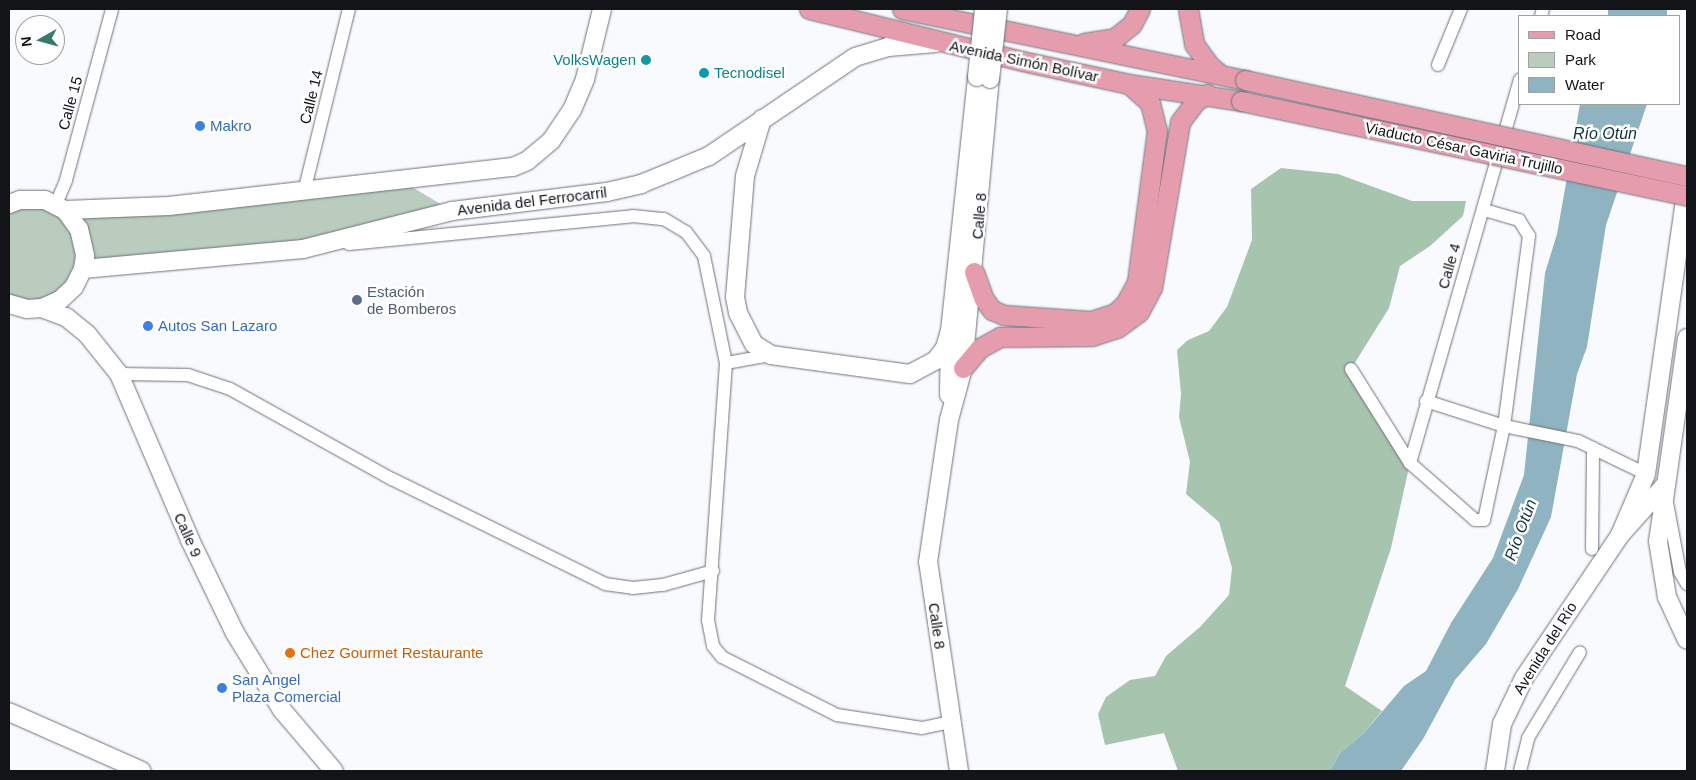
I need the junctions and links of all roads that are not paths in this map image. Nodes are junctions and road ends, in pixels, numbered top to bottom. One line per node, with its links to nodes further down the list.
1 (112, 9): 29 (street, Calle 15)
2 (349, 9): 24 (street, Calle 14)
3 (602, 9): 24 (main road)
4 (809, 9): 12 (main road, Avenida Simón Bolívar)
5 (902, 9): 11 (main road, Avenida Simón Bolívar)
6 (984, 9): 15 (main road, Calle 8, bridge)
7 (998, 9): 15 (main road, Calle 8, bridge)
8 (1140, 9): 11 (main road)
9 (1188, 9): 14 (main road)
10 (1461, 9): 13 (street)
11 (1030, 37): 14 (main road, Avenida Simón Bolívar)
12 (946, 44): 17 (main road, Avenida Simón Bolívar); 21 (main road, Avenida del Ferrocarril)
13 (1438, 65)
14 (1220, 74): 16 (main road, Avenida Simón Bolívar)
15 (983, 78): 33 (main road, Calle 8); 36 (main road, Calle 8)
16 (1245, 80): 22 (main road, Viaducto César Gaviria Trujillo, bridge)
17 (1129, 84): 19 (main road, Avenida Simón Bolívar); 33 (main road)
18 (1518, 86): 30 (street, Calle 4)
19 (1207, 94): 20 (main road, Avenida Simón Bolívar); 40 (main road)
20 (1241, 101): 26 (main road, Viaducto César Gaviria Trujillo, bridge)
21 (762, 119): 31 (main road, Avenida del Ferrocarril); 38 (main road)
22 (1687, 176)
23 (1687, 187): 48 (main road)
24 (304, 192): 29 (main road)
25 (9, 193): 27 (main road)
26 (1687, 196)
27 (33, 199): 28 (main road); 29 (main road)
28 (9, 204)
29 (60, 207): 32 (main road)
30 (1483, 210): 43 (street, Calle 4); 45 (street)
31 (303, 248): 32 (main road, Avenida del Ferrocarril); 39 (street)
32 (83, 269): 35 (main road)
33 (974, 272): 40 (main road, Calle 8)
34 (9, 304): 35 (main road, Calle 9)
35 (42, 308): 42 (main road, Calle 9)
36 (950, 331): 38 (main road); 44 (main road, Calle 8)
37 (1687, 338): 49 (main road)
38 (771, 355): 39 (street)
39 (726, 363): 52 (street)
40 (963, 368): 44 (main road, Calle 8)
41 (1351, 369): 47 (street)
42 (119, 374): 52 (street); 59 (main road, Calle 9)
43 (1426, 401): 45 (street); 47 (street, Calle 4)
44 (949, 420): 57 (main road, Calle 8)
45 (1504, 426): 46 (street); 47 (street)
46 (1593, 448): 48 (street); 51 (street)
47 (1410, 463)
48 (1646, 474): 50 (main road)
49 (1664, 486): 50 (main road); 53 (street); 54 (main road)
50 (1620, 535): 61 (main road, Avenida del Río)
51 (1592, 549)
52 (713, 571): 57 (street)
53 (1687, 584)
54 (1687, 640)
55 (1580, 652): 62 (street)
56 (9, 712): 58 (main road)
57 (952, 722): 60 (main road, Calle 8)
58 (142, 771)
59 (334, 771)
60 (959, 771)
61 (1494, 771)
62 (1520, 771)

